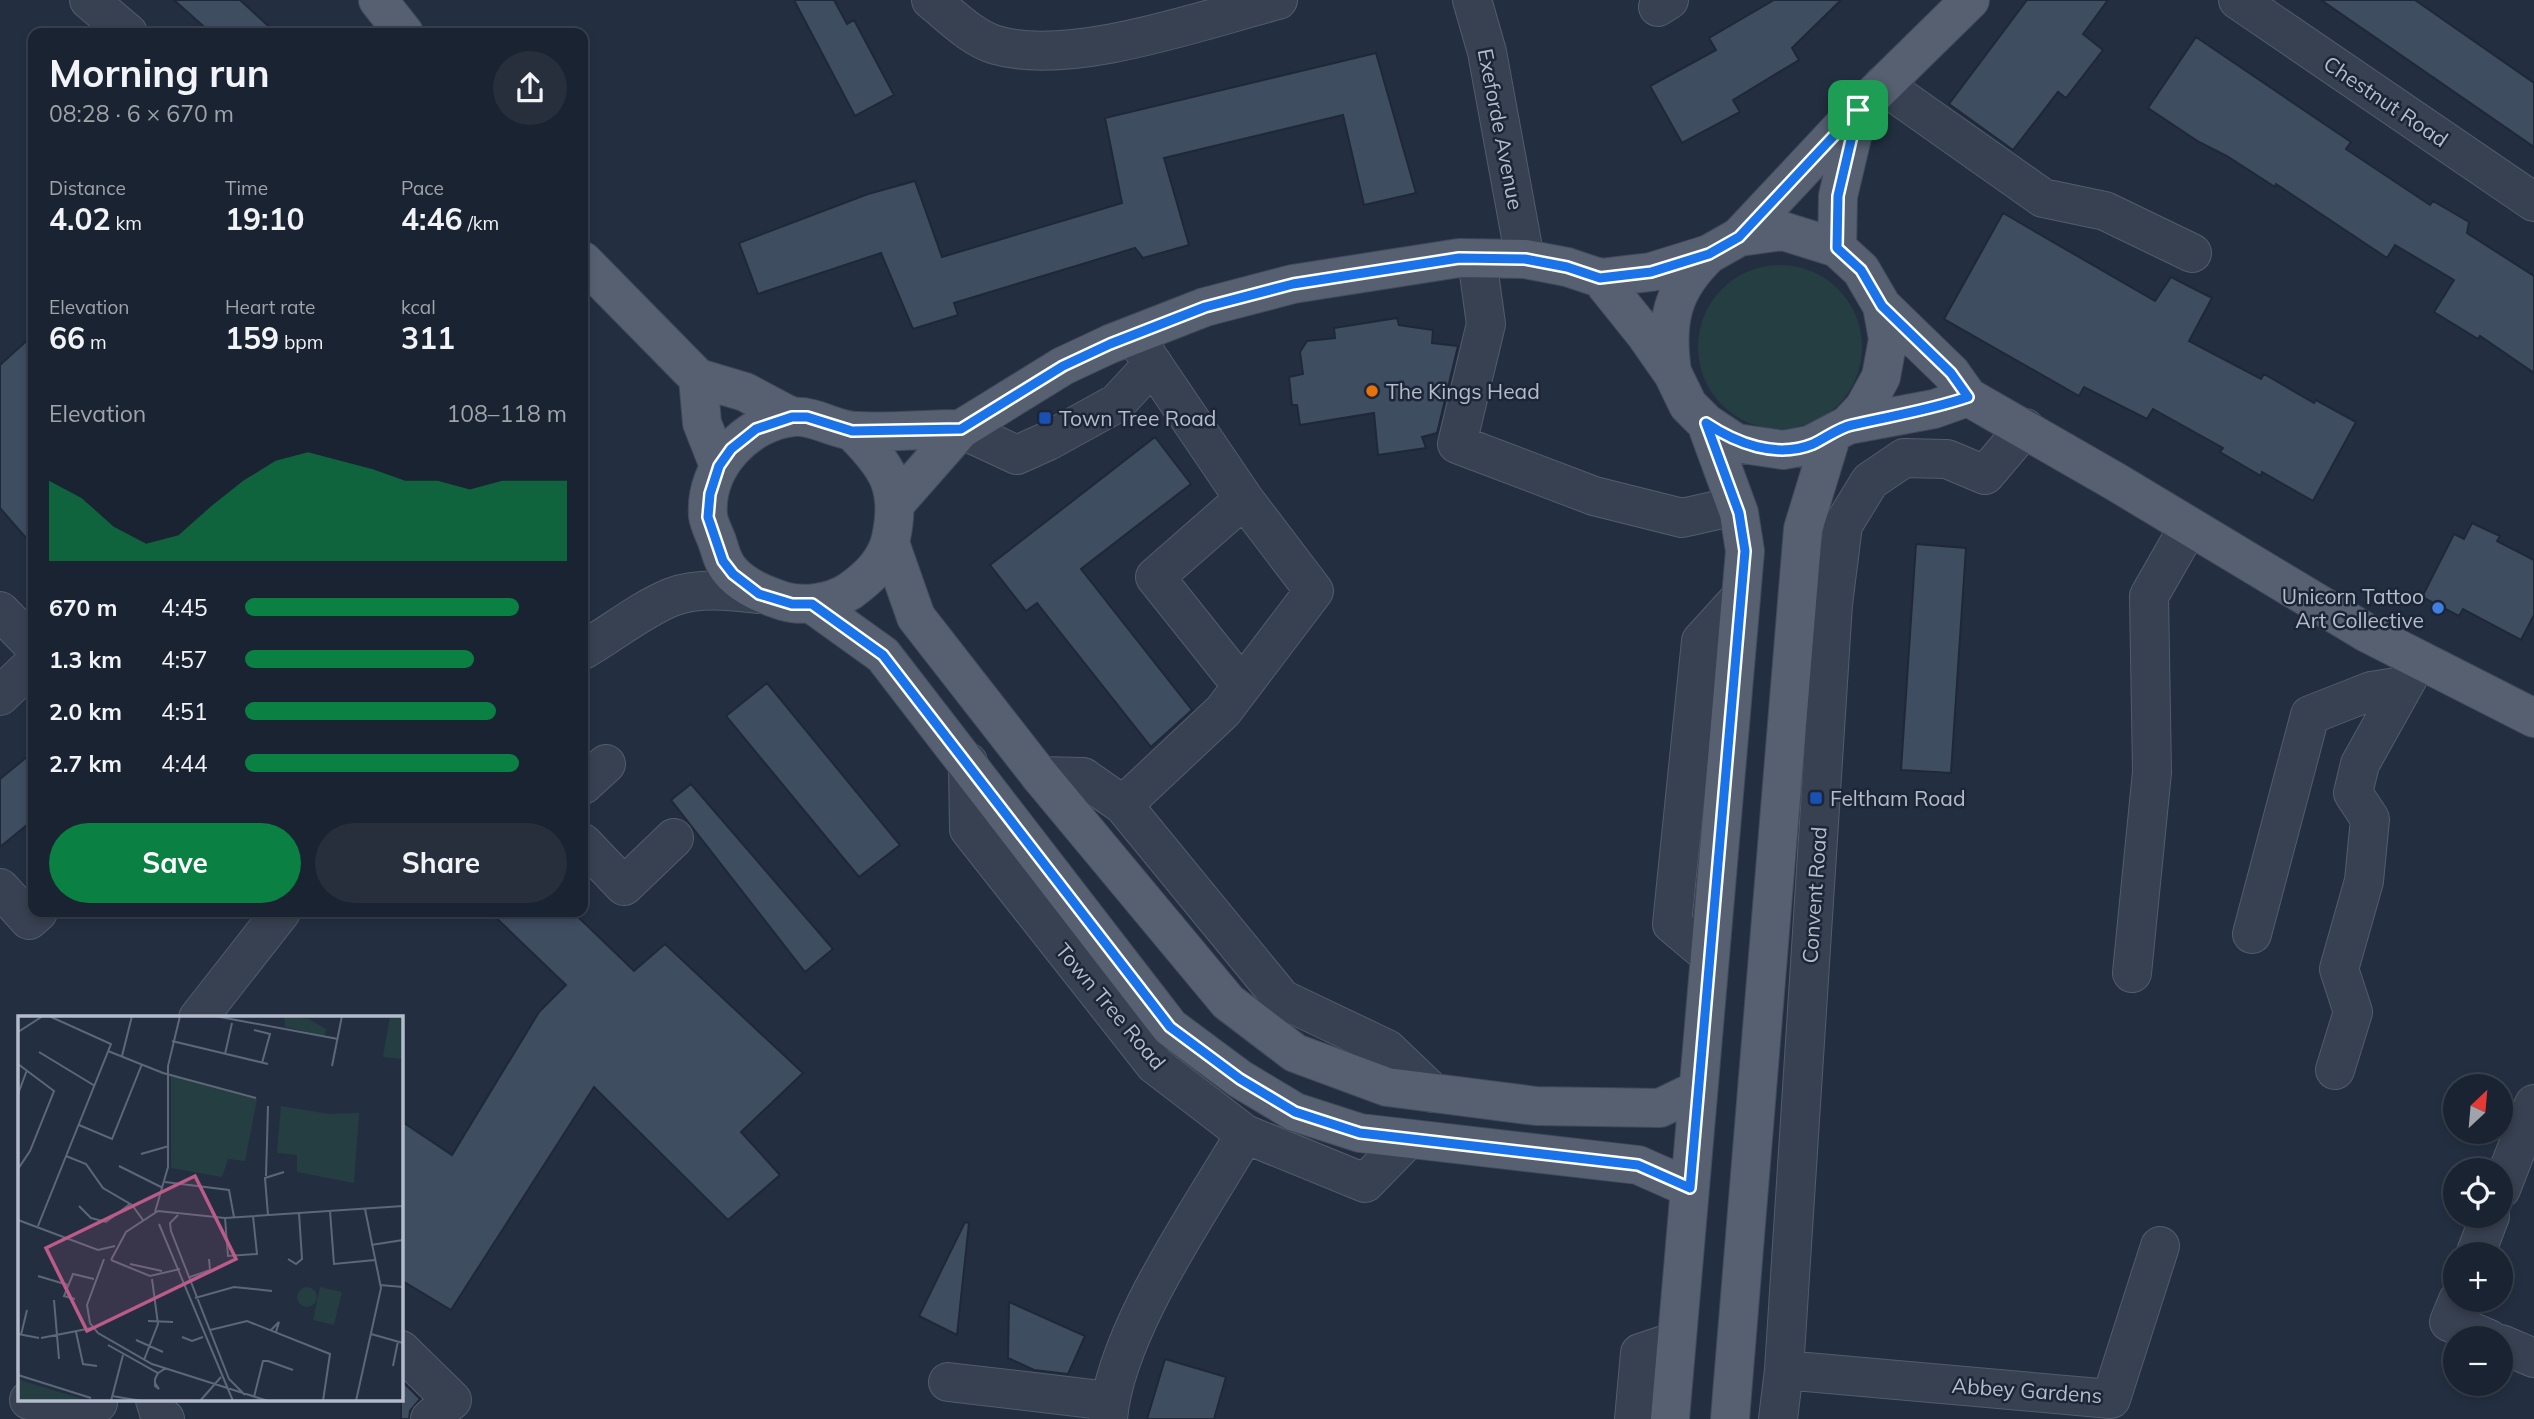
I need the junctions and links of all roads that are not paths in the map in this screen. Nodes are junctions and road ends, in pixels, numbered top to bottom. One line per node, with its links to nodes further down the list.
1 (89, 0): 8 (street)
2 (378, 0): 9 (main road)
3 (931, 0): 4 (street)
4 (1278, 0)
5 (1472, 0): 16 (street, Exeforde Avenue)
6 (1970, 0): 10 (main road)
7 (2238, 0): 11 (street, Chestnut Road)
8 (122, 28)
9 (400, 28)
10 (1871, 97): 12 (main road); 13 (main road); 14 (street)
11 (2534, 202)
12 (1724, 246): 13 (main road); 18 (main road); 21 (main road)
13 (1837, 248): 19 (main road)
14 (2192, 253)
15 (1477, 259): 16 (main road); 20 (main road); 33 (street)
16 (1525, 259): 18 (main road)
17 (588, 266): 22 (main road)
18 (1600, 278): 21 (main road)
19 (1882, 306): 23 (main road); 28 (main road)
20 (1143, 350): 27 (main road); 27 (street); 31 (street)
21 (1673, 374): 25 (main road)
22 (698, 378): 24 (main road); 30 (main road)
23 (1968, 397): 26 (main road); 28 (main road)
24 (792, 417): 29 (main road); 30 (main road)
25 (1706, 423): 28 (main road); 33 (main road)
26 (2025, 428): 34 (main road); 40 (street, Convent Road)
27 (961, 429): 29 (main road); 32 (main road)
28 (1840, 430): 40 (main road, Convent Road)
29 (852, 431): 32 (main road)
30 (719, 466): 35 (main road)
31 (1244, 499): 46 (street); 46 (street)
32 (895, 504): 36 (main road)
33 (1736, 506): 61 (main road)
34 (2189, 526): 45 (main road); 58 (street)
35 (716, 540): 37 (main road); 38 (street)
36 (890, 543): 39 (main road); 50 (main road)
37 (759, 594): 38 (street); 39 (main road)
38 (675, 596): 43 (street)
39 (812, 604): 49 (main road, Town Tree Road)
40 (1815, 605): 75 (street, Convent Road); 87 (main road, Convent Road)
41 (0, 611): 42 (street)
42 (28, 640)
43 (588, 647)
44 (28, 669): 47 (street)
45 (2410, 673): 48 (main road); 57 (street); 60 (street)
46 (1242, 686): 51 (street)
47 (0, 696)
48 (2534, 718)
49 (968, 762): 64 (street, Town Tree Road); 65 (main road, Town Tree Road)
50 (1040, 776): 51 (street); 62 (main road)
51 (1124, 805): 62 (street)
52 (674, 838): 53 (street)
53 (588, 847)
54 (0, 888): 55 (street)
55 (32, 917)
56 (277, 917): 59 (street)
57 (2252, 934)
58 (2132, 973)
59 (200, 1016)
60 (2335, 1070)
61 (1697, 1090): 62 (main road); 67 (main road)
62 (1433, 1093)
63 (2534, 1104): 66 (street)
64 (1245, 1134): 65 (street, Town Tree Road); 82 (street)
65 (1408, 1139): 67 (main road, Town Tree Road)
66 (2513, 1158)
67 (1690, 1188): 71 (main road)
68 (2160, 1246): 75 (street, Abbey Gardens)
69 (2453, 1312): 70 (street)
70 (2458, 1326)
71 (1676, 1341): 85 (street); 86 (main road)
72 (2513, 1349): 74 (street)
73 (402, 1351): 84 (street)
74 (2534, 1358)
75 (1784, 1370): 88 (street, Convent Road)
76 (948, 1382): 82 (street)
77 (0, 1393): 78 (street)
78 (18, 1398)
79 (38, 1402): 81 (street)
80 (156, 1402): 83 (street)
81 (99, 1407)
82 (1109, 1410)
83 (165, 1419)
84 (430, 1419)
85 (1634, 1419)
86 (1670, 1419)
87 (1730, 1419)
88 (1778, 1419)

